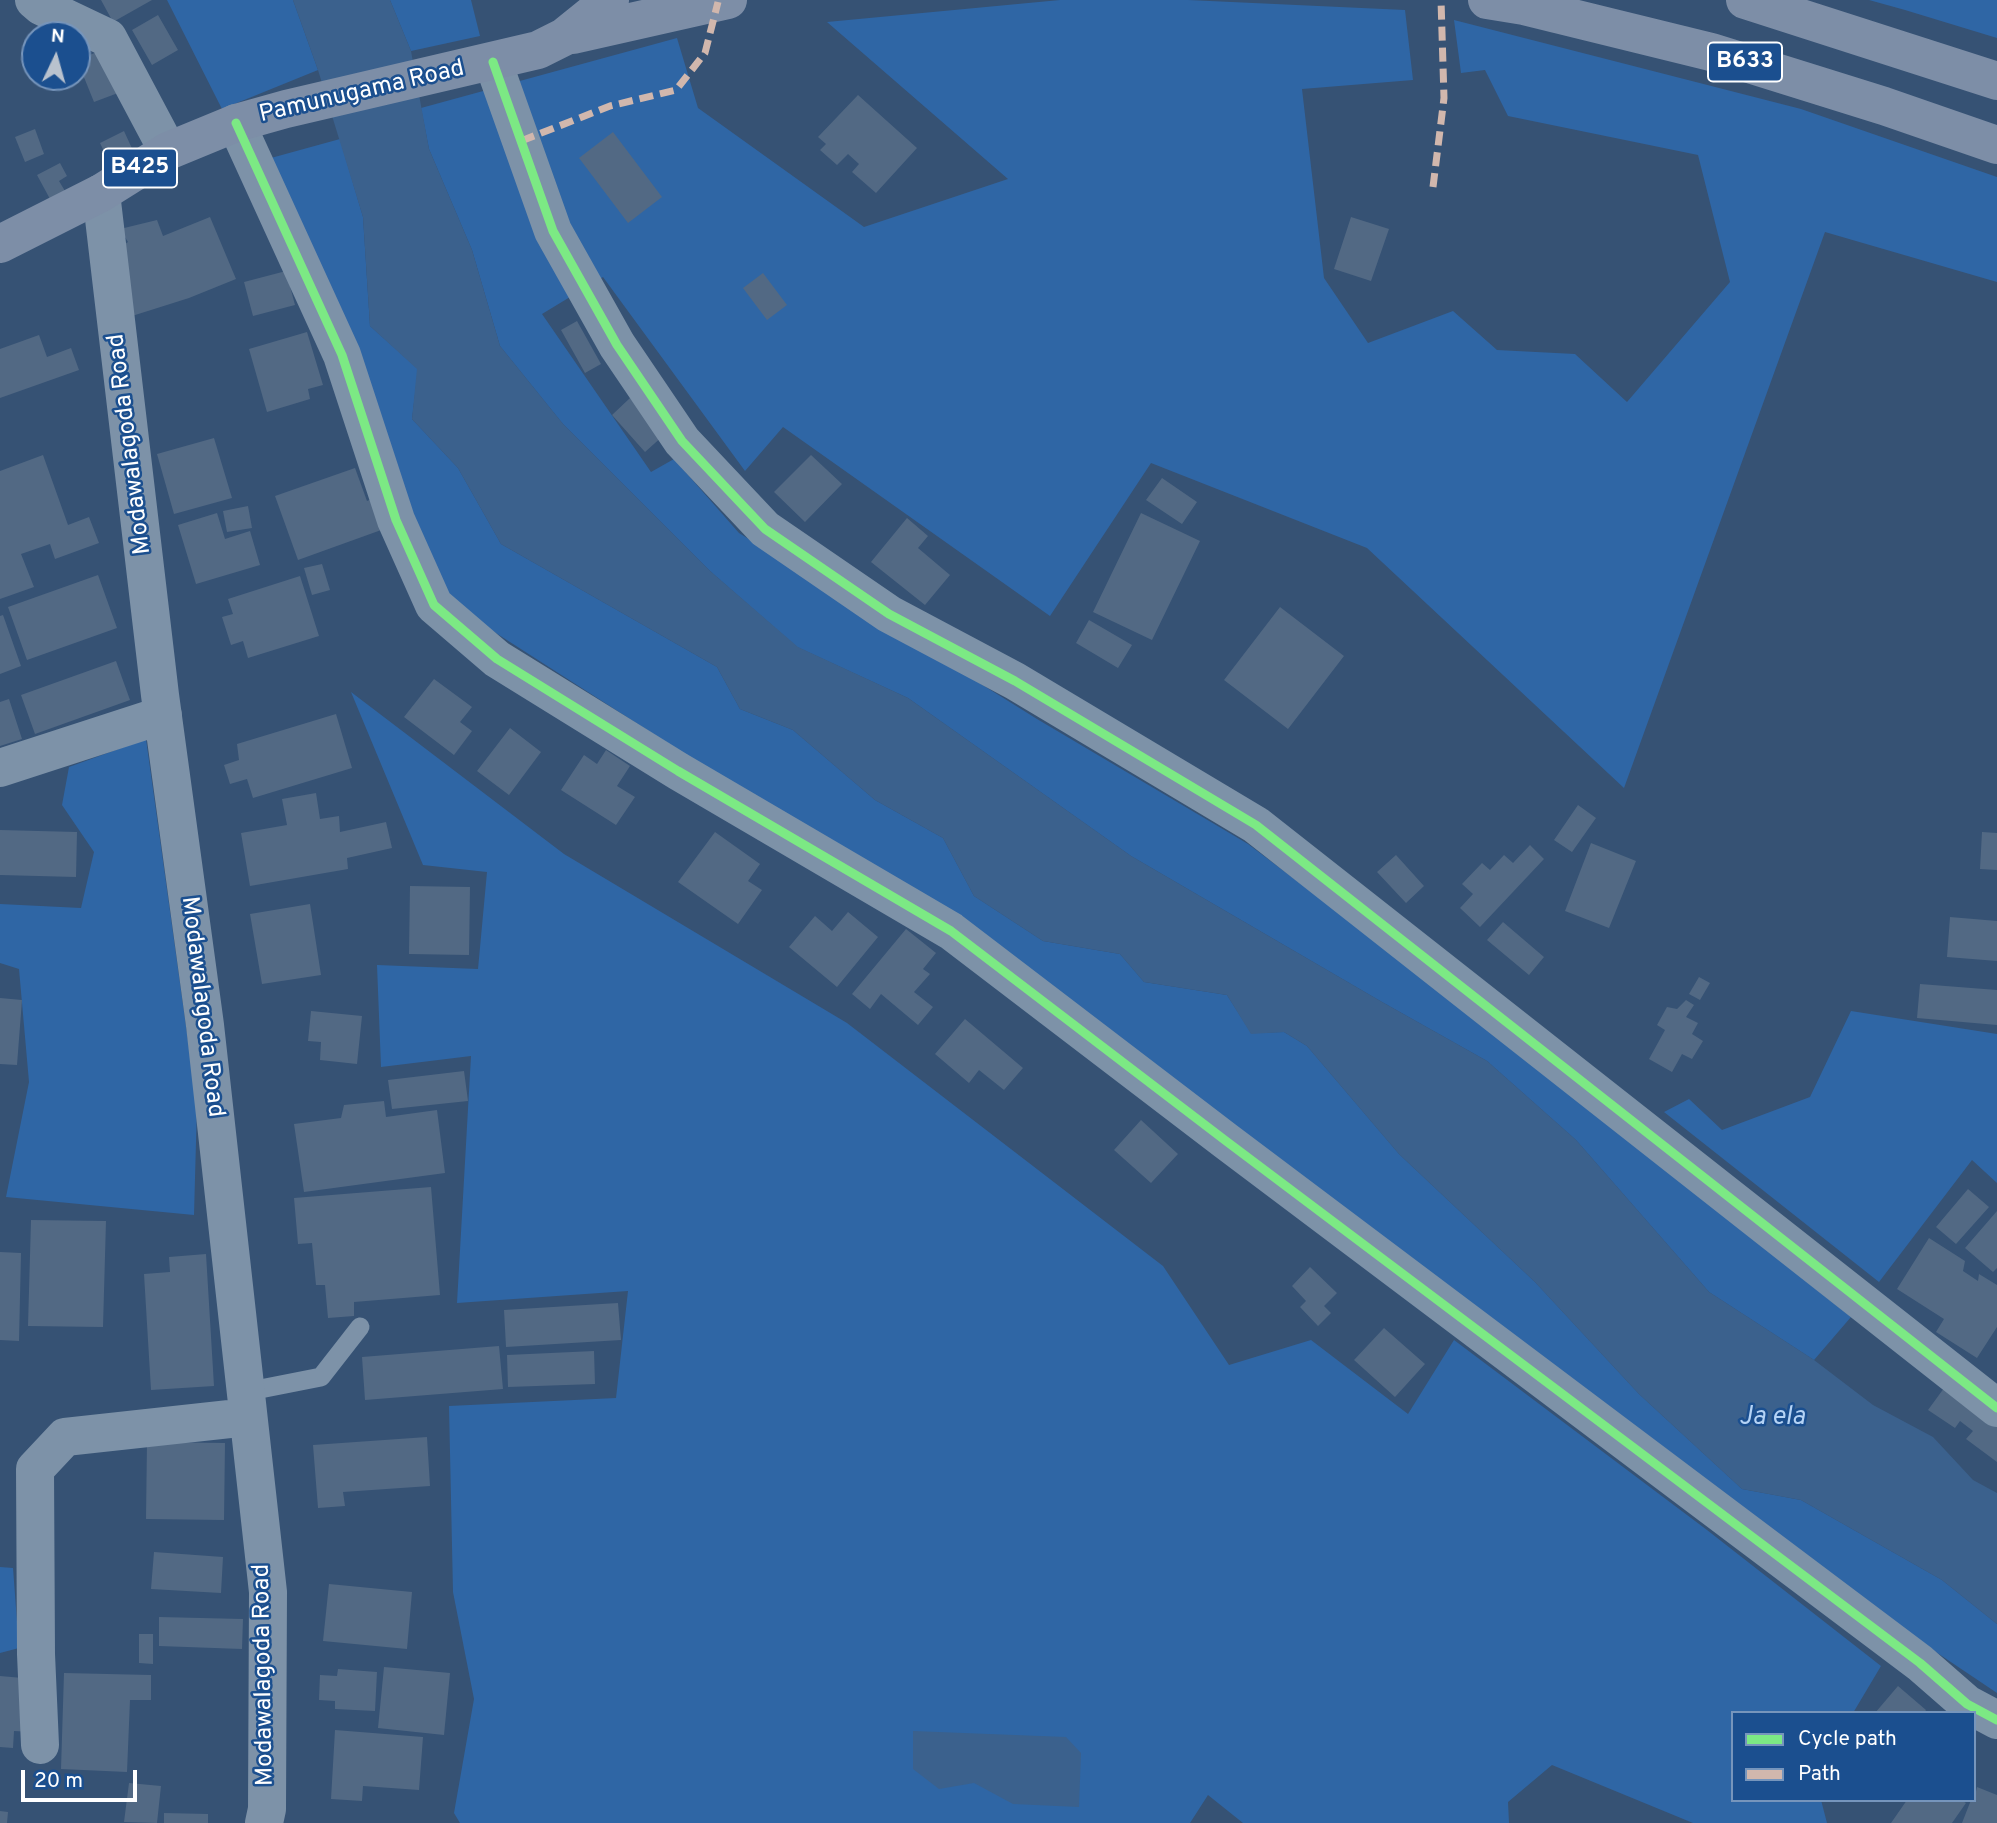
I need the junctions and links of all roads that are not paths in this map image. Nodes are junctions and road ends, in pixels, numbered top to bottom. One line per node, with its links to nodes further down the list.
1 (34, 0): 11 (street)
2 (610, 0): 6 (main road, Pamunugama Road / B425)
3 (728, 0): 6 (main road)
4 (1487, 0): 10 (main road, B633)
5 (1745, 0): 8 (main road, B633)
6 (564, 37): 7 (main road, Pamunugama Road / B425)
7 (494, 62): 9 (main road, Pamunugama Road / B425); 18 (street)
8 (1997, 82)
9 (236, 123): 11 (main road, Pamunugama Road / B425); 19 (street)
10 (1997, 145)
11 (168, 150): 12 (main road, Pamunugama Road / B425)
12 (101, 192): 13 (main road, Pamunugama Road / B425); 14 (street, Modawalagoda Road)
13 (0, 244)
14 (163, 715): 15 (street); 17 (street, Modawalagoda Road)
15 (0, 768)
16 (360, 1327): 17 (lane)
17 (247, 1405): 20 (street); 21 (street, Modawalagoda Road)
18 (1997, 1408)
19 (1997, 1720)
20 (40, 1745)
21 (264, 1823)

